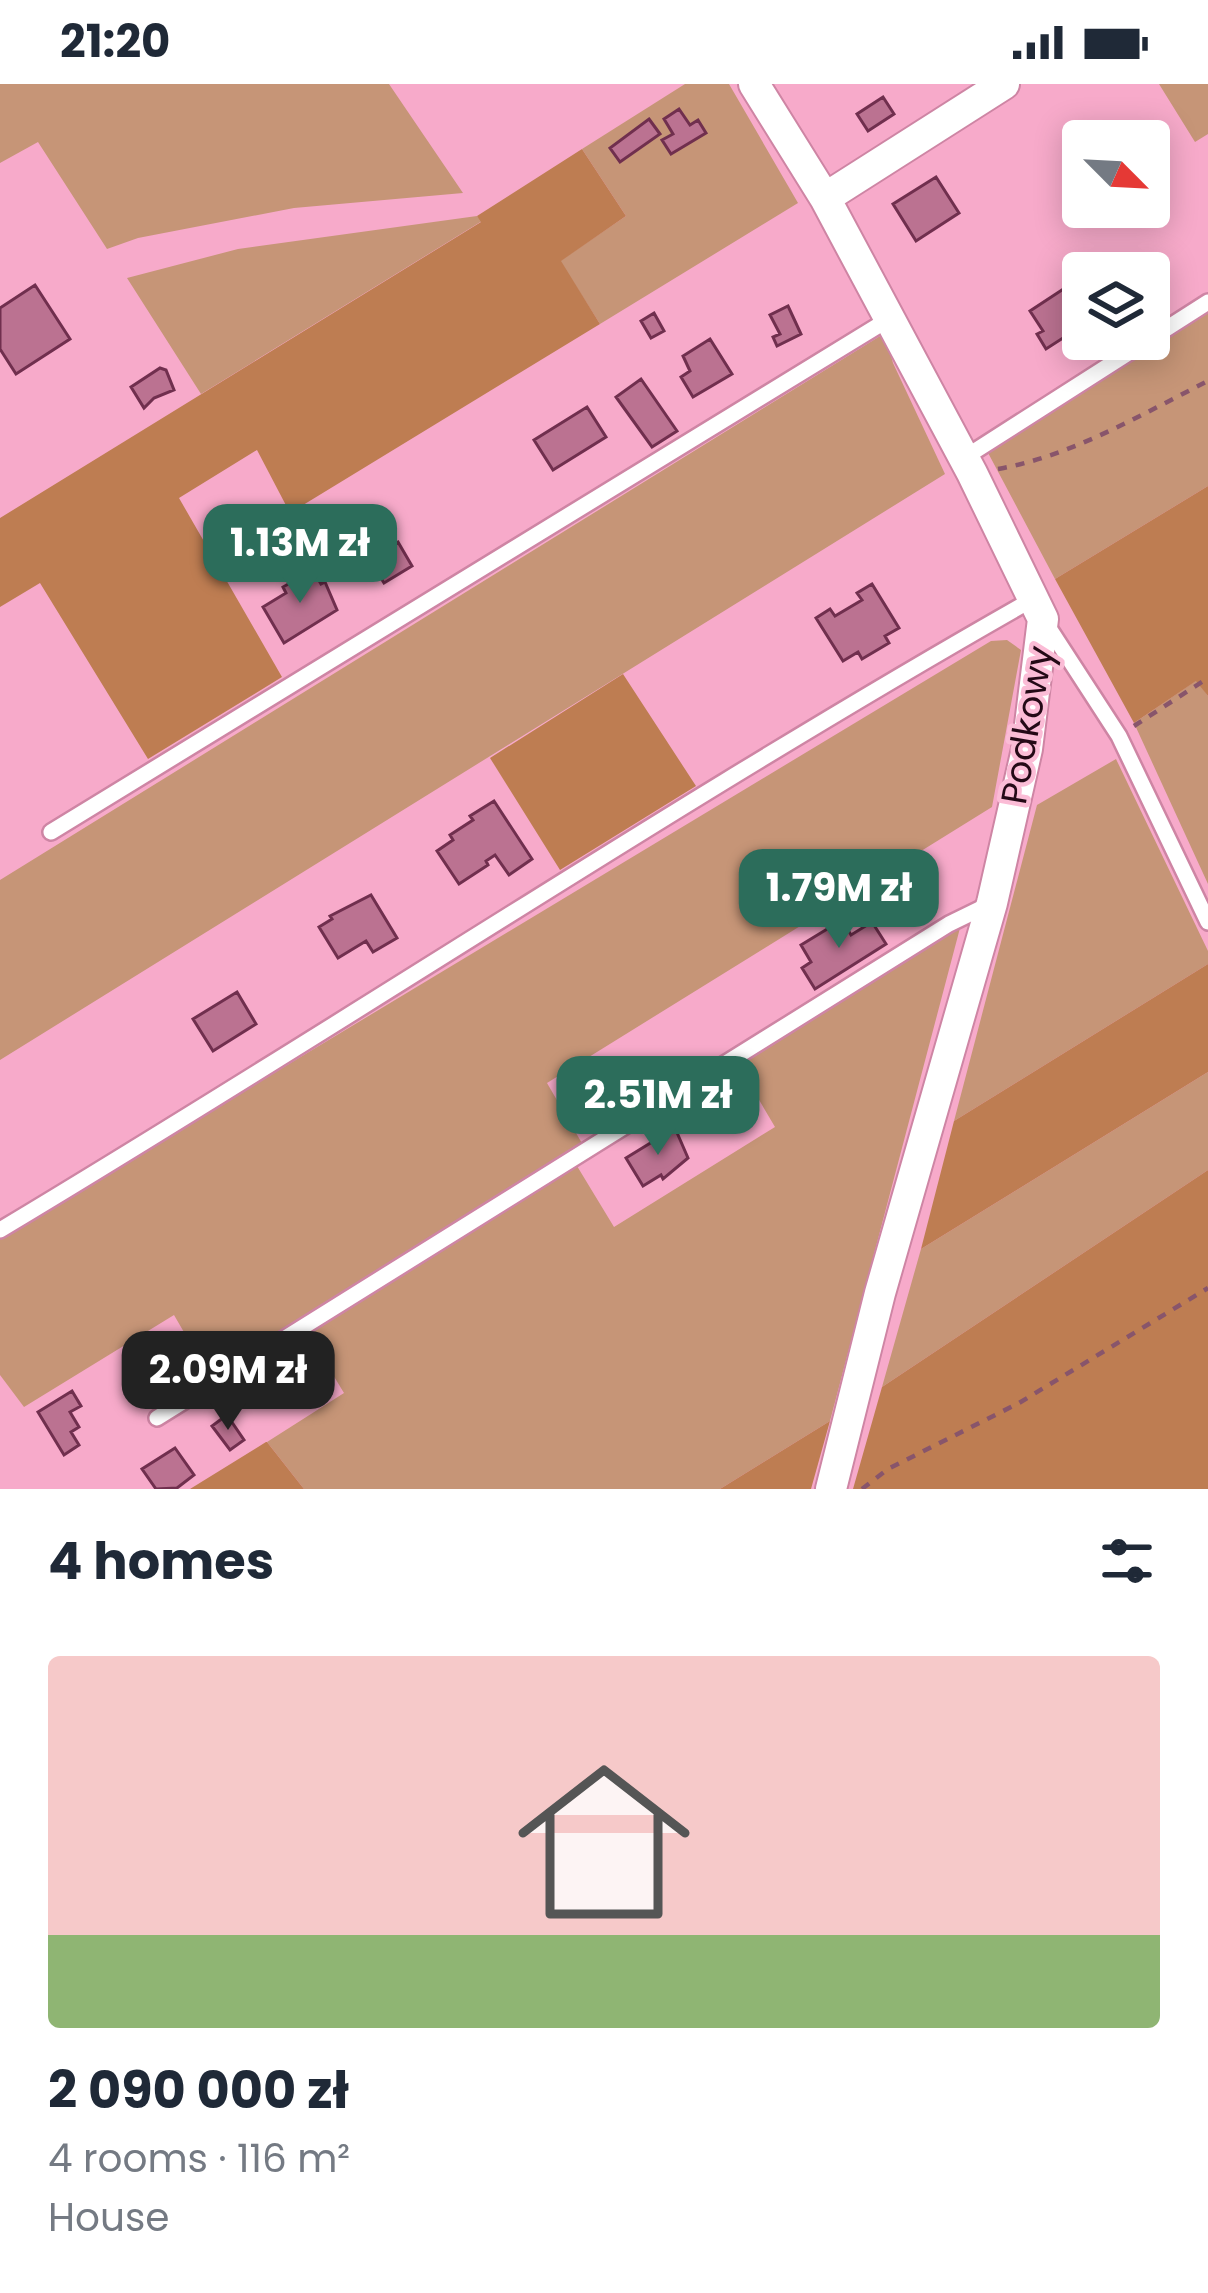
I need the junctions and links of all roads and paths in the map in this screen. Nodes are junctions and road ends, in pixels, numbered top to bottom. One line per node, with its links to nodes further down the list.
1 (754, 84): 3 (street, Podkowy)
2 (1004, 84): 3 (street)
3 (826, 199): 5 (street, Podkowy)
4 (1208, 302): 7 (lane)
5 (890, 319): 7 (street, Podkowy); 11 (lane)
6 (1208, 381): 7 (path)
7 (968, 466): 8 (street, Podkowy)
8 (1038, 609): 10 (lane); 12 (street, Podkowy); 14 (lane)
9 (1208, 677): 10 (path)
10 (1119, 736): 13 (lane)
11 (51, 832)
12 (992, 902): 16 (lane); 17 (street, Podkowy)
13 (1208, 922)
14 (0, 1230)
15 (1208, 1288): 18 (path)
16 (157, 1418)
17 (832, 1489)
18 (862, 1489)

